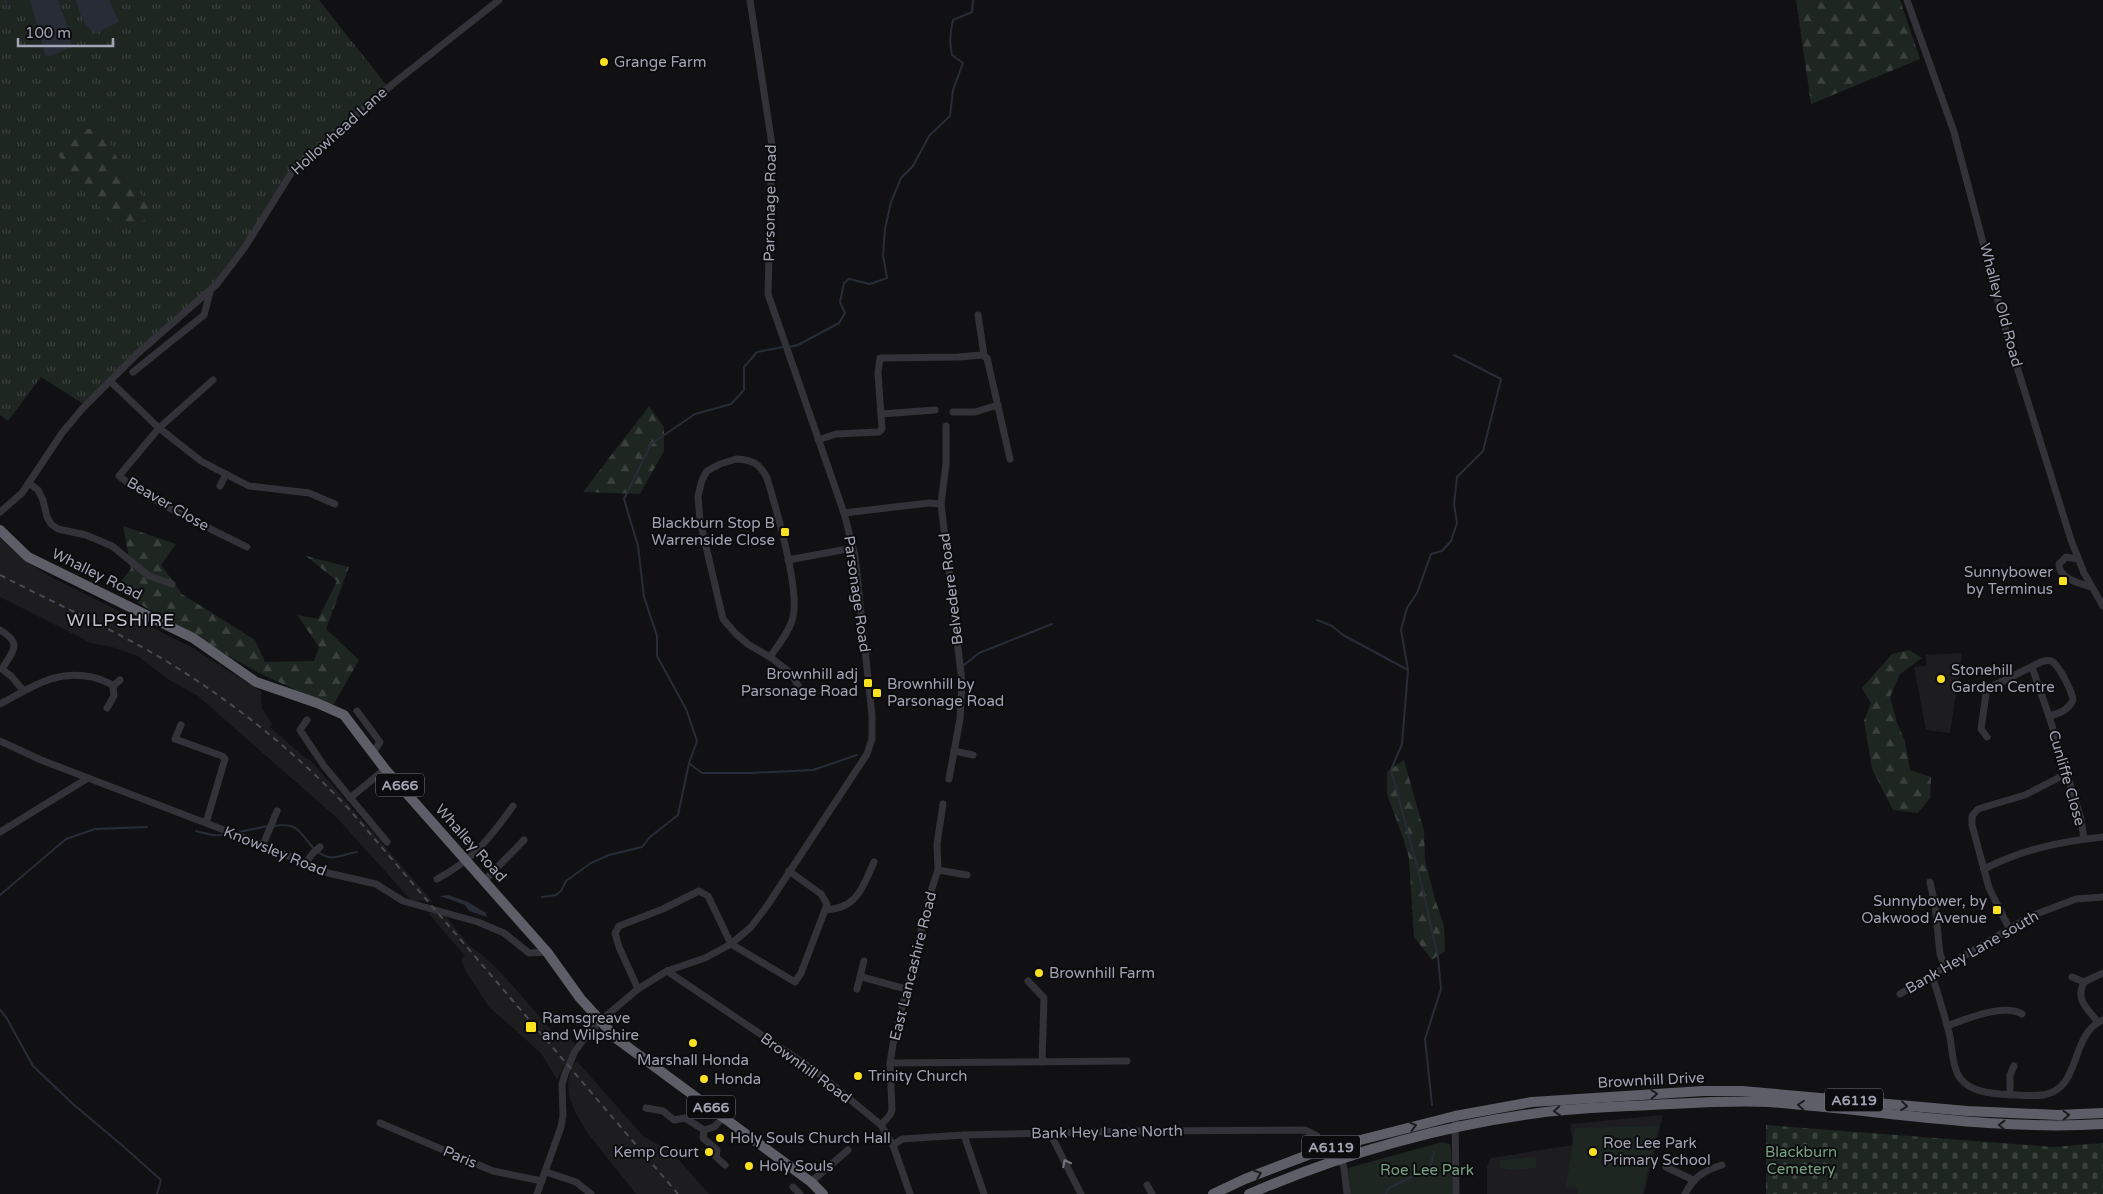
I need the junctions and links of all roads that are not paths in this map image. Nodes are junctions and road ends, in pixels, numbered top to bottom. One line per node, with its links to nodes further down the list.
1 (499, 0): 4 (street, Hollowhead Lane)
2 (750, 0): 16 (street, Parsonage Road)
3 (1906, 0): 30 (street, Whalley Old Road)
4 (210, 291): 7 (street, Hollowhead Lane); 9 (street, Hollowhead Lane)
5 (978, 315): 6 (street)
6 (984, 355): 10 (street); 13 (street)
7 (133, 372)
8 (213, 380): 15 (street)
9 (110, 381): 15 (street); 19 (street, Hollowhead Lane)
10 (998, 405): 12 (street); 17 (street)
11 (935, 410): 13 (street)
12 (952, 412)
13 (881, 414): 16 (street)
14 (946, 426): 23 (street, Belvedere Road)
15 (160, 428): 18 (street); 28 (street, Beaver Close)
16 (818, 440): 26 (street, Parsonage Road)
17 (1010, 459)
18 (226, 474): 20 (street); 21 (street)
19 (30, 484): 25 (street, Hollowhead Lane); 32 (street)
20 (220, 486)
21 (326, 500): 22 (street); 24 (street)
22 (335, 504)
23 (941, 504): 26 (street); 51 (street, Belvedere Road)
24 (323, 507)
25 (0, 512)
26 (844, 513): 29 (street, Parsonage Road)
27 (0, 530): 52 (highway, Whalley Road / A666)
28 (246, 547)
29 (853, 548): 31 (street); 75 (street, Parsonage Road)
30 (2078, 559): 33 (street, Whalley Old Road); 33 (street)
31 (788, 560): 36 (street); 36 (street)
32 (172, 584)
33 (2091, 587): 34 (street, Whalley Old Road)
34 (2103, 606)
35 (0, 630): 38 (street)
36 (770, 657): 42 (street)
37 (2032, 667): 46 (street, Cunliffe Close); 46 (street, Cunliffe Close); 49 (street, Cunliffe Close)
38 (1, 668): 41 (street)
39 (120, 680): 40 (street)
40 (113, 686): 41 (street); 44 (street)
41 (23, 690): 43 (street)
42 (804, 696)
43 (0, 704)
44 (107, 708)
45 (357, 711): 52 (street)
46 (2049, 716): 55 (street, Cunliffe Close)
47 (307, 720): 58 (street)
48 (181, 725): 62 (street)
49 (1987, 737)
50 (0, 741): 56 (street, Knowsley Road)
51 (954, 752): 53 (street); 57 (street, Belvedere Road)
52 (373, 753): 54 (highway, Whalley Road / A666)
53 (973, 755)
54 (385, 769): 58 (street); 70 (highway, Whalley Road / A666)
55 (2066, 774): 65 (street, Cunliffe Close); 73 (street)
56 (88, 778): 62 (street, Knowsley Road); 63 (street)
57 (949, 779)
58 (350, 798): 67 (street)
59 (943, 804): 74 (street, East Lancashire Road)
60 (513, 806): 70 (street)
61 (277, 810): 68 (street)
62 (206, 823): 68 (street, Knowsley Road)
63 (0, 832)
64 (2103, 837): 65 (street)
65 (2084, 839): 73 (street)
66 (524, 840): 78 (street)
67 (387, 842)
68 (263, 845): 72 (street, Knowsley Road)
69 (317, 849): 72 (street)
70 (466, 861): 77 (street); 78 (highway, Whalley Road / A666)
71 (874, 862): 81 (street)
72 (305, 864): 84 (street, Knowsley Road)
73 (1984, 869): 82 (street)
74 (938, 870): 76 (street); 96 (street, East Lancashire Road)
75 (789, 871): 81 (street); 83 (street, Parsonage Road)
76 (967, 875)
77 (437, 879)
78 (484, 881): 84 (highway, Whalley Road / A666)
79 (1930, 882): 86 (street)
80 (2103, 897): 82 (street, Bank Hey Lane south)
81 (825, 910): 83 (street)
82 (2009, 928): 86 (street, Bank Hey Lane south)
83 (731, 944): 87 (street, Parsonage Road); 94 (street)
84 (547, 952): 99 (highway, A666)
85 (864, 961): 90 (street)
86 (1945, 967): 89 (street, Bank Hey Lane south)
87 (667, 971): 94 (street, Parsonage Road); 113 (street, Brownhill Road)
88 (2103, 973): 93 (street)
89 (1932, 974): 97 (street, Bank Hey Lane south); 101 (street, Bank Hey Lane south)
90 (862, 977): 95 (street); 96 (street)
91 (2072, 977): 93 (street)
92 (1028, 981): 103 (street)
93 (2084, 982): 100 (street)
94 (638, 989): 99 (street, Parsonage Road)
95 (857, 989)
96 (906, 989): 104 (street, East Lancashire Road)
97 (1900, 994)
98 (2022, 1014): 101 (street)
99 (600, 1021): 110 (highway, A666); 125 (street, Parsonage Road)
100 (2101, 1021): 106 (street)
101 (1947, 1026): 106 (street, Bank Hey Lane south)
102 (1127, 1061): 103 (street)
103 (1042, 1062): 104 (street)
104 (890, 1063): 113 (street, East Lancashire Road)
105 (2014, 1066): 106 (street)
106 (2010, 1095)
107 (646, 1108): 115 (street)
108 (2103, 1113): 109 (highway, Brownhill Drive / A6119, one-way to 108)
109 (1455, 1116): 114 (street); 138 (highway, Brownhill Drive / A6119, one-way to 109)
110 (724, 1117): 115 (street); 130 (highway, A666)
111 (380, 1123): 127 (street, Paris)
112 (2103, 1124): 114 (highway, Brownhill Drive / A6119, one-way to 114)
113 (880, 1125): 119 (street, Brownhill Road)
114 (1455, 1128): 121 (highway, Brownhill Drive / A6119); 141 (street)
115 (704, 1130): 122 (street)
116 (1050, 1133): 117 (street, Bank Hey Lane North); 118 (street, Bank Hey Lane North); 136 (street, one-way to 116)
117 (964, 1135): 119 (street, Bank Hey Lane North); 135 (street)
118 (1319, 1141)
119 (893, 1145): 134 (street, Brownhill Road)
120 (848, 1150): 130 (street)
121 (1341, 1160): 139 (highway, Brownhill Drive / A6119); 140 (street)
122 (725, 1165)
123 (1722, 1165): 126 (street)
124 (1666, 1167): 126 (street)
125 (546, 1172): 127 (street, Parsonage Road); 132 (street)
126 (1693, 1180): 142 (street)
127 (542, 1181): 131 (street, Parsonage Road)
128 (1147, 1185): 137 (street)
129 (793, 1186): 133 (street)
130 (816, 1190)
131 (538, 1194)
132 (591, 1194)
133 (800, 1194)
134 (910, 1194)
135 (984, 1194)
136 (1081, 1194)
137 (1152, 1194)
138 (1213, 1194)
139 (1249, 1194)
140 (1347, 1194)
141 (1456, 1194)
142 (1685, 1194)

